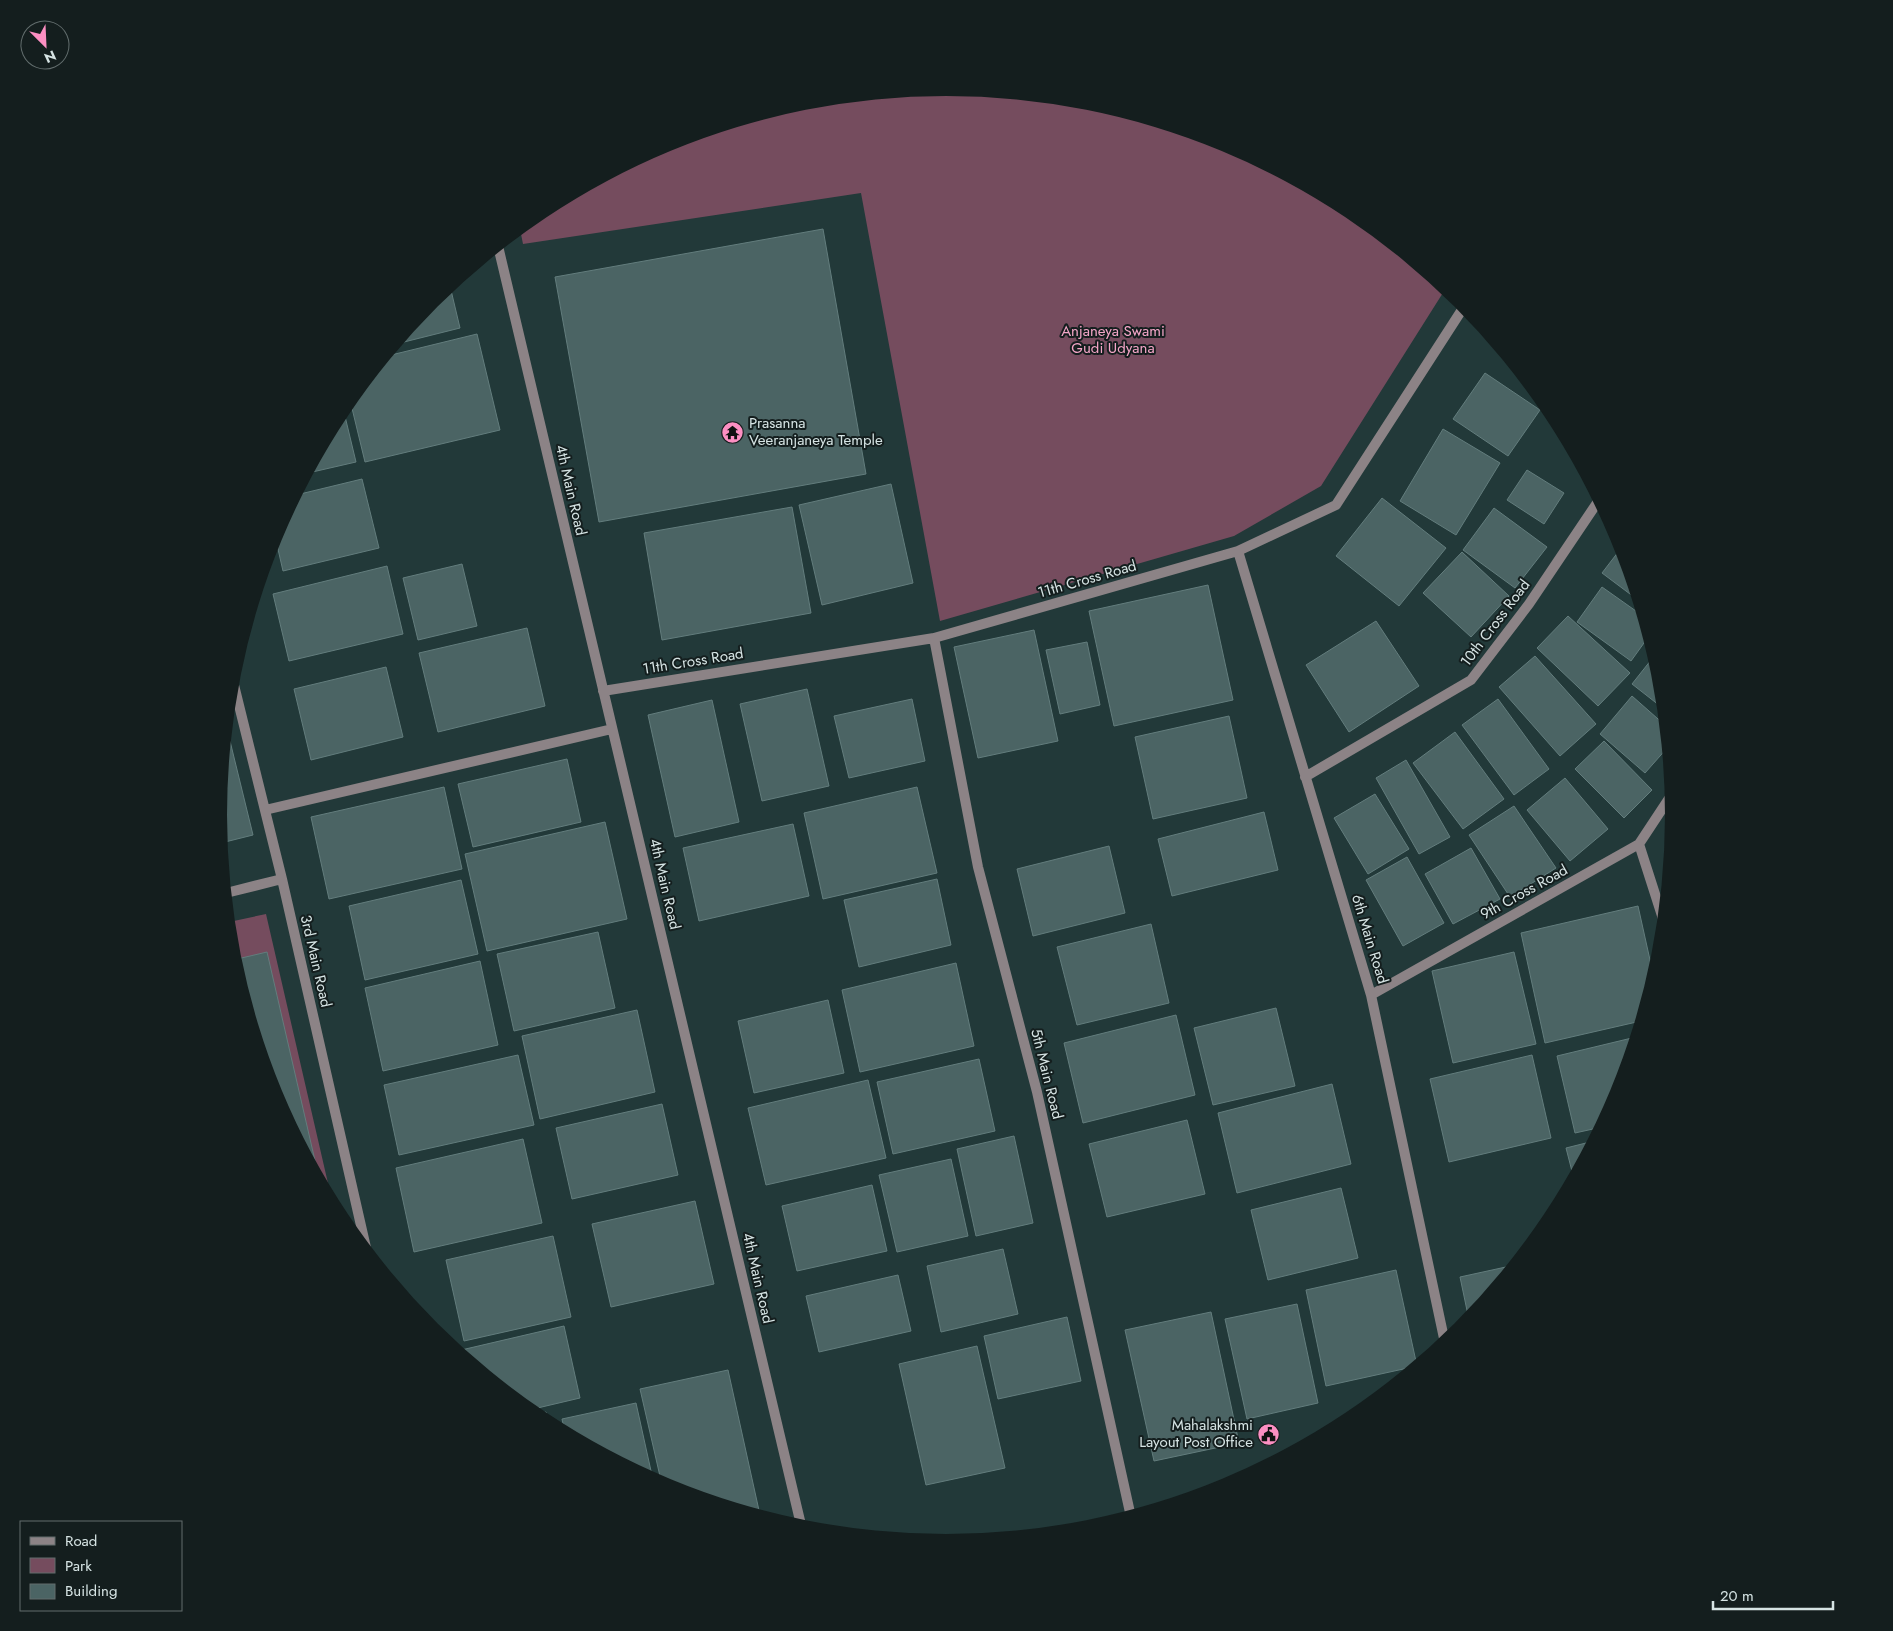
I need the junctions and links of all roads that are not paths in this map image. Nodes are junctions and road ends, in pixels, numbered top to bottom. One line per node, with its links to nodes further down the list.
1 (500, 253): 6 (street, 4th Main Road)
2 (1460, 312): 4 (street, 11th Cross Road)
3 (1596, 505): 9 (street, 10th Cross Road)
4 (1238, 550): 5 (street, 11th Cross Road); 9 (street, 6th Main Road)
5 (934, 638): 6 (street, 11th Cross Road); 19 (street, 5th Main Road)
6 (603, 691): 8 (street, 4th Main Road)
7 (237, 698): 11 (street, 3rd Main Road)
8 (612, 729): 11 (street); 20 (street, 4th Main Road)
9 (1305, 777): 16 (street, 6th Main Road)
10 (1665, 804): 12 (street, 9th Cross Road)
11 (264, 810): 13 (street, 3rd Main Road)
12 (1639, 844): 15 (street); 16 (street, 9th Cross Road)
13 (282, 880): 14 (street); 17 (street, 3rd Main Road)
14 (231, 892)
15 (1660, 909)
16 (1371, 995): 18 (street, 6th Main Road)
17 (365, 1238)
18 (1443, 1335)
19 (1130, 1511)
20 (800, 1520)

